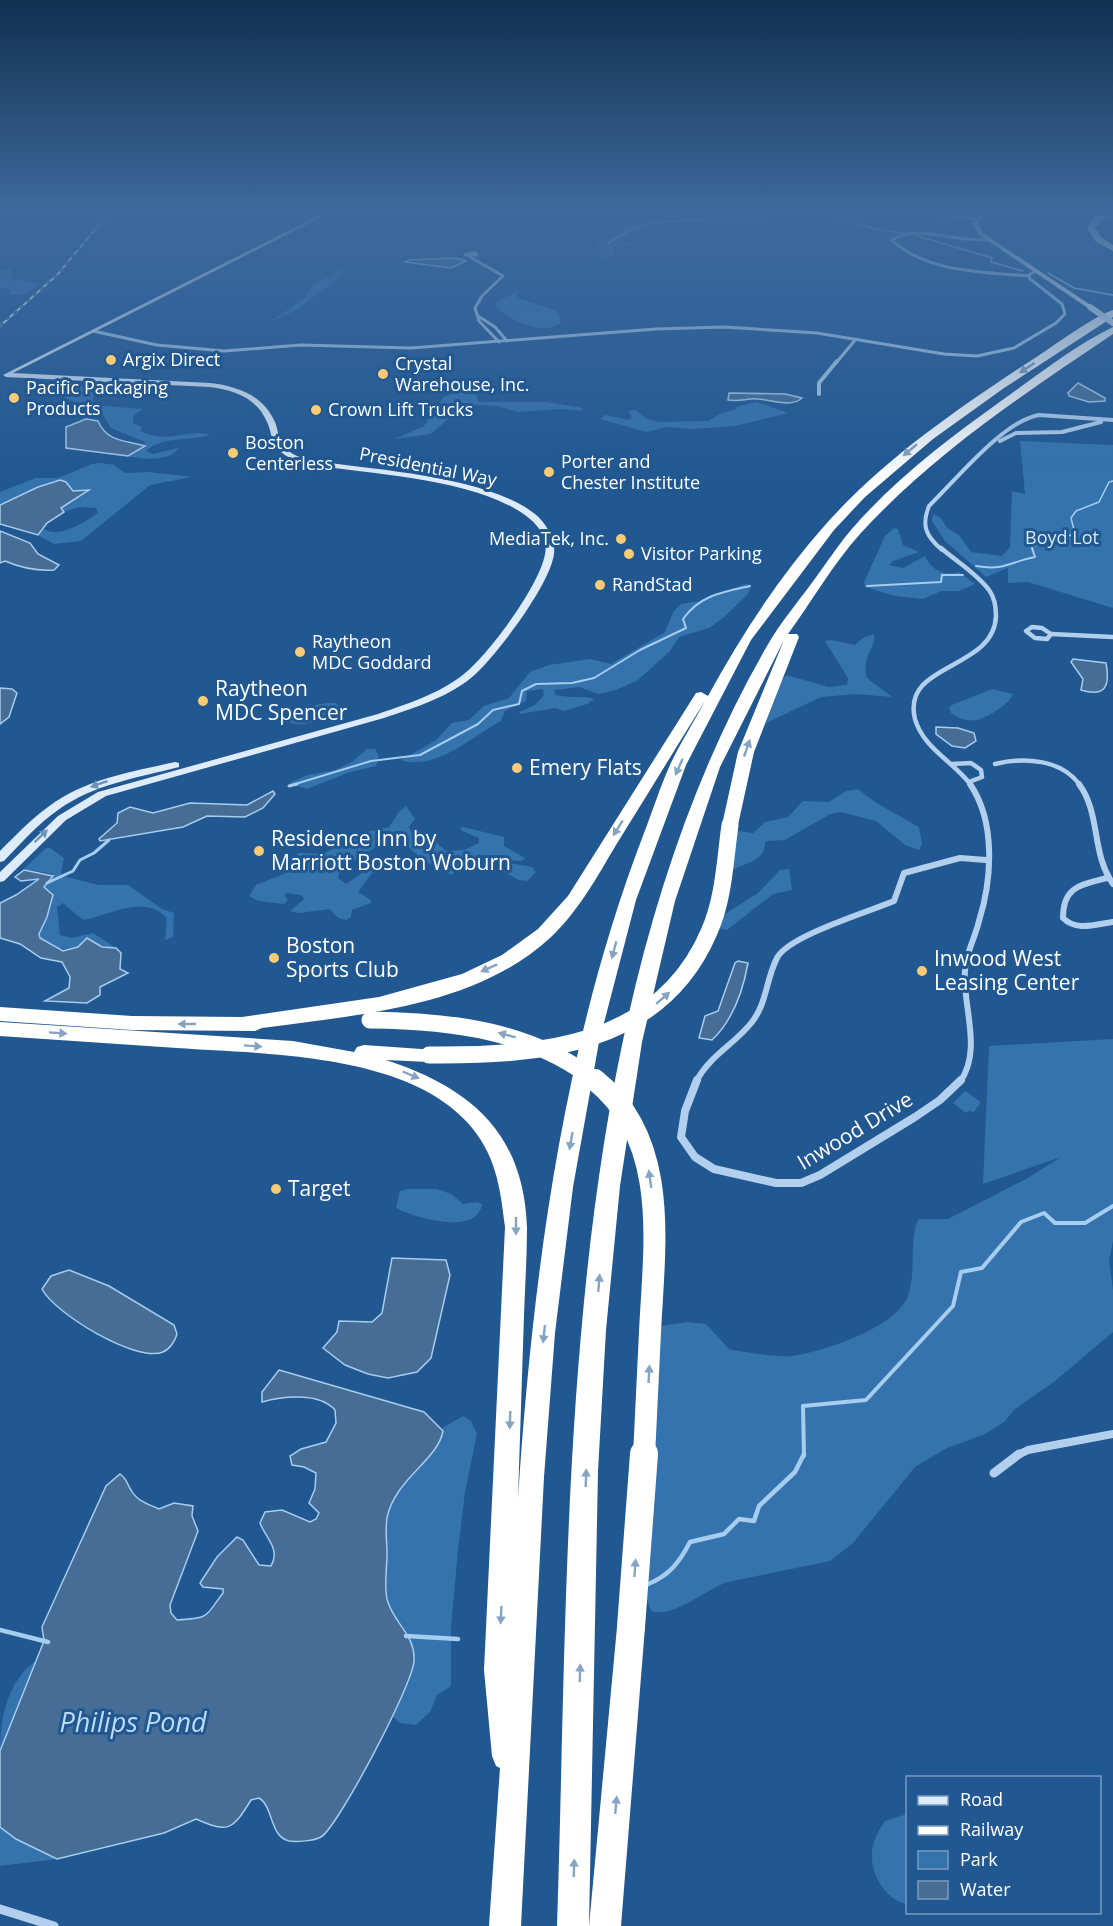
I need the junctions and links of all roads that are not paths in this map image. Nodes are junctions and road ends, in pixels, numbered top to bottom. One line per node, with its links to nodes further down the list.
1 (147, 304): 7 (street)
2 (477, 304): 5 (street)
3 (1061, 304): 8 (street)
4 (1083, 304): 6 (street, bridge)
5 (477, 316): 9 (street); 10 (street)
6 (1112, 318): 14 (highway); 17 (highway, one-way to 17)
7 (93, 331): 10 (street); 11 (street)
8 (856, 339): 9 (street); 12 (street)
9 (507, 341): 10 (street)
10 (499, 342)
11 (3, 376): 18 (street, Presidential Way)
12 (819, 394)
13 (995, 444): 13 (street, Inwood Drive); 19 (street, Inwood Drive)
14 (801, 605): 33 (highway, one-way to 14, bridge); 40 (highway, one-way to 14)
15 (1051, 634): 15 (street); 16 (street)
16 (1113, 637)
17 (734, 659): 31 (highway, one-way to 31); 36 (highway, one-way to 36)
18 (259, 748): 24 (street, Presidential Way, one-way to 24); 26 (street, Presidential Way, one-way to 18)
19 (952, 764): 21 (street, Inwood Drive); 21 (street)
20 (995, 764): 22 (street)
21 (969, 782): 25 (street, Inwood Drive)
22 (1089, 784)
23 (1105, 836): 27 (street)
24 (0, 858)
25 (986, 860): 25 (street, Inwood Drive)
26 (0, 878)
27 (1107, 878): 28 (street); 29 (street)
28 (1113, 884)
29 (1113, 922)
30 (0, 1014): 31 (highway, one-way to 30)
31 (245, 1023): 41 (highway, one-way to 31, bridge)
32 (0, 1029): 33 (highway, one-way to 33)
33 (293, 1048): 36 (highway, one-way to 36)
34 (1113, 1434): 35 (street)
35 (994, 1473)
36 (511, 1819): 39 (highway)
37 (0, 1909): 38 (street)
38 (54, 1926)
39 (505, 1926)
40 (573, 1926)
41 (605, 1926)

